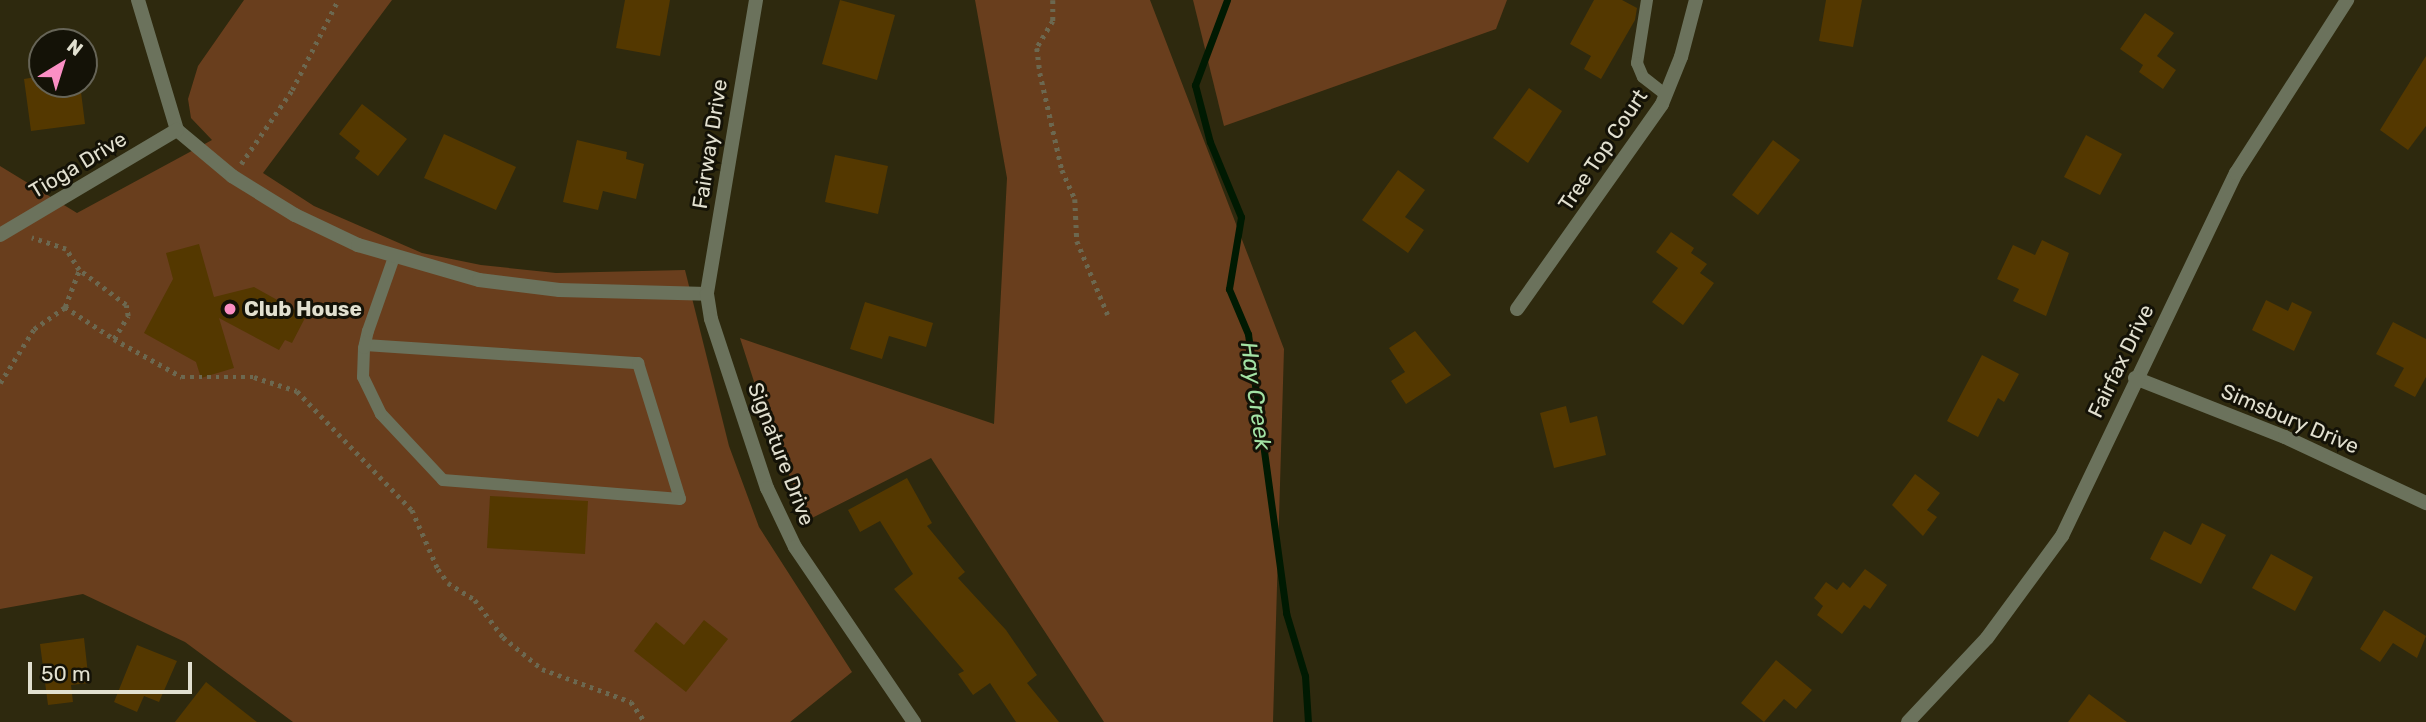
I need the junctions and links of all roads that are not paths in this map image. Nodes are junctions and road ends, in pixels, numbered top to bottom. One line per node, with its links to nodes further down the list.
1 (138, 0): 7 (street)
2 (756, 0): 10 (street, Fairway Drive)
3 (1647, 0): 6 (lane)
4 (1696, 0): 6 (street, Tree Top Court)
5 (2347, 0): 13 (street, Fairfax Drive)
6 (1666, 95): 11 (street, Tree Top Court)
7 (177, 130): 8 (street, Tioga Drive); 9 (street)
8 (0, 235)
9 (394, 257): 10 (street); 12 (lane)
10 (707, 294): 15 (street, Signature Drive)
11 (1517, 309)
12 (365, 345): 12 (lane)
13 (2135, 378): 14 (street, Simsbury Drive); 16 (street, Fairfax Drive)
14 (2426, 503)
15 (914, 722)
16 (1908, 722)

